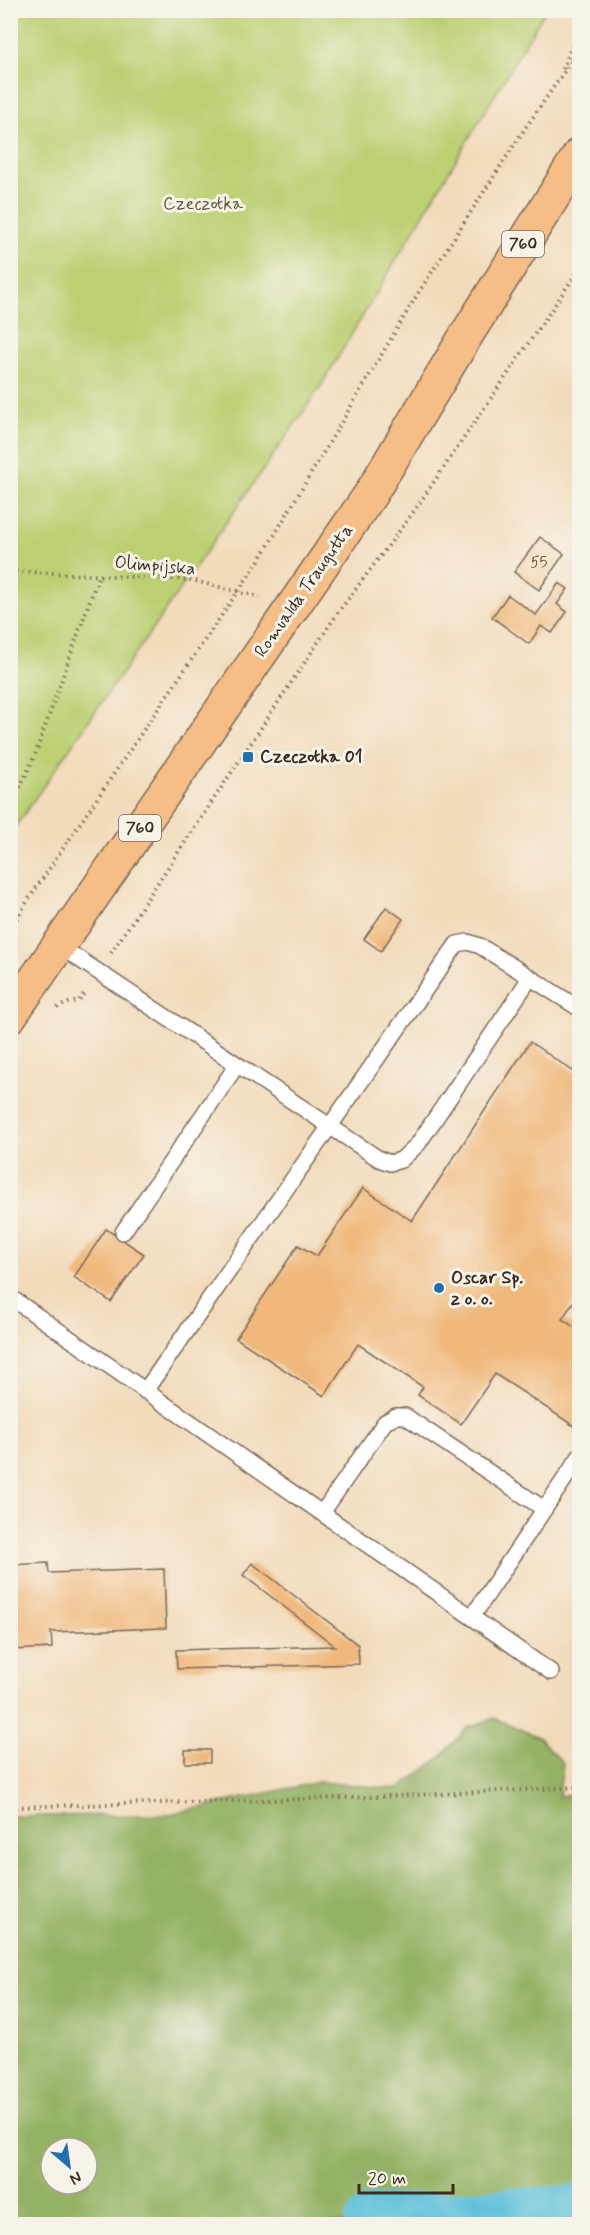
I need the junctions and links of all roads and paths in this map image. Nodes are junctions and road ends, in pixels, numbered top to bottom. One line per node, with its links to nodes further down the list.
1 (579, 25): 3 (path)
2 (579, 49): 3 (path)
3 (562, 73): 8 (path)
4 (579, 154): 9 (main road, Romualda Traugutta / 760)
5 (579, 268): 15 (path)
6 (10, 571): 7 (path, Olimpijska)
7 (99, 575): 8 (path, Olimpijska); 10 (path)
8 (237, 592): 9 (path, Olimpijska); 11 (path)
9 (296, 604): 14 (main road, Romualda Traugutta / 760)
10 (10, 808)
11 (19, 915): 12 (path); 13 (path)
12 (10, 923)
13 (10, 936)
14 (58, 945): 15 (lane); 19 (main road, Romualda Traugutta / 760)
15 (98, 972): 17 (path); 20 (lane)
16 (530, 978): 18 (lane); 21 (lane); 21 (lane)
17 (55, 1009)
18 (579, 1009)
19 (10, 1016)
20 (237, 1065): 21 (lane); 22 (lane)
21 (329, 1127): 24 (lane)
22 (123, 1232)
23 (10, 1297): 24 (lane)
24 (145, 1391): 27 (lane)
25 (579, 1455): 26 (lane)
26 (544, 1509): 27 (lane); 28 (lane)
27 (322, 1513): 28 (lane)
28 (472, 1617): 29 (lane)
29 (552, 1672)
30 (579, 1786): 31 (path)
31 (10, 1807)

